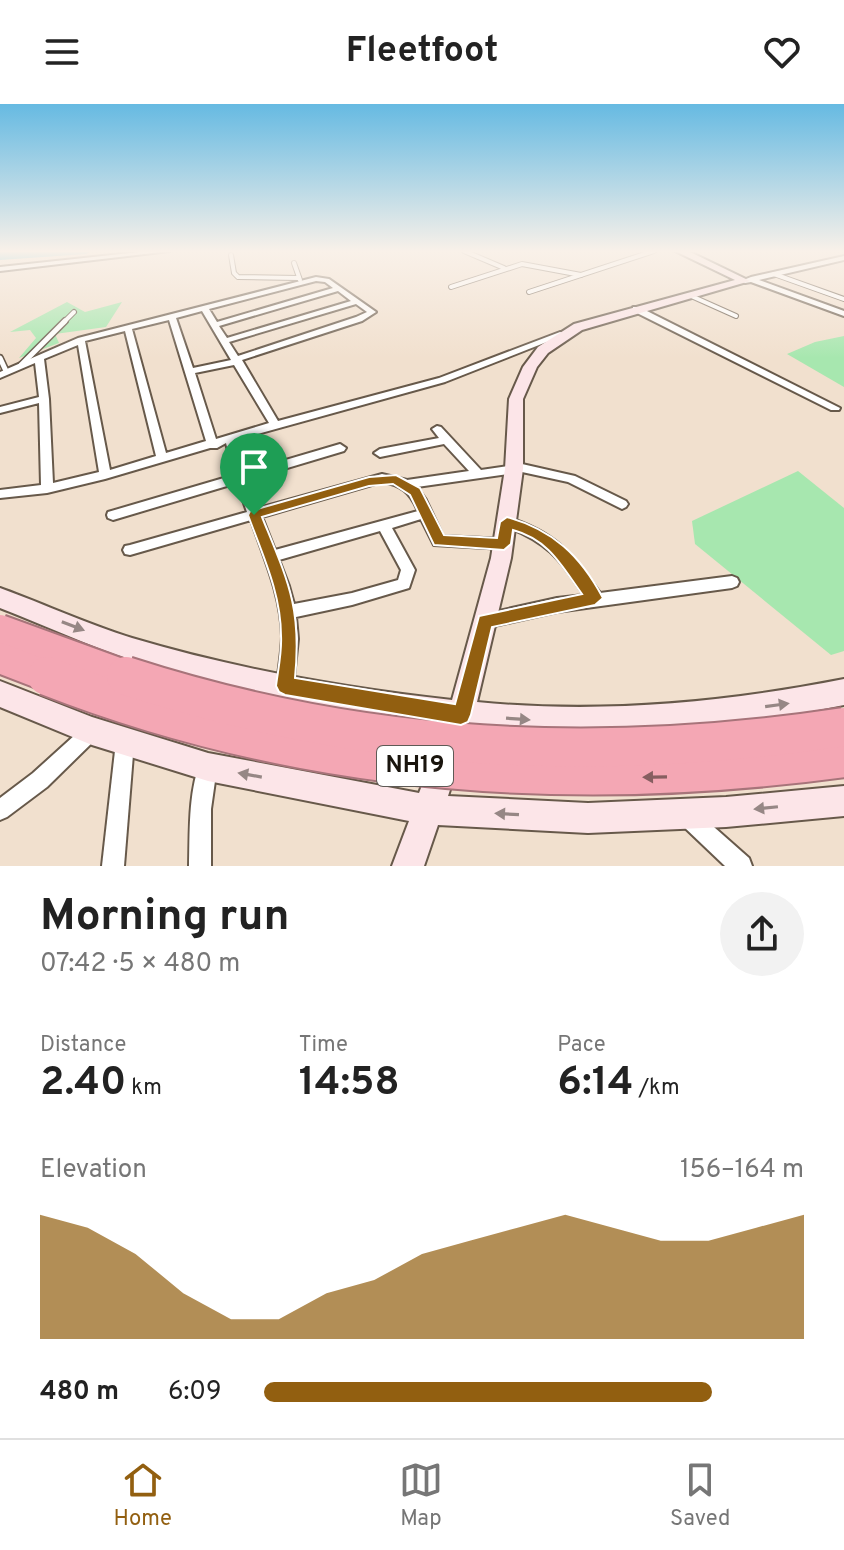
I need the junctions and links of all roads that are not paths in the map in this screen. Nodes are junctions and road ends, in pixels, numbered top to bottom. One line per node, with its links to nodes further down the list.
1 (279, 287): 11 (street)
2 (546, 287): 7 (lane)
3 (722, 287): 8 (main road)
4 (767, 287): 14 (street)
5 (809, 287): 9 (lane)
6 (340, 288): 10 (street); 17 (street)
7 (529, 292)
8 (689, 295): 12 (main road); 16 (lane)
9 (844, 299)
10 (358, 301): 21 (street); 24 (street)
11 (205, 309): 15 (street); 17 (street)
12 (636, 309): 19 (main road); 29 (street)
13 (74, 312): 25 (lane)
14 (844, 314)
15 (172, 316): 18 (street); 26 (street)
16 (736, 316)
17 (215, 325): 21 (street)
18 (128, 328): 20 (street); 38 (street)
19 (563, 334): 31 (street); 39 (main road)
20 (81, 340): 23 (street); 41 (street)
21 (225, 341): 24 (street)
22 (0, 358): 27 (lane)
23 (39, 358): 25 (street); 28 (street)
24 (237, 360): 26 (street); 31 (street)
25 (21, 365): 27 (street)
26 (189, 372): 35 (street)
27 (3, 373)
28 (44, 399): 30 (street); 44 (street)
29 (835, 408)
30 (0, 410)
31 (275, 425): 33 (street)
32 (437, 429): 34 (street)
33 (230, 439): 35 (street); 42 (street)
34 (447, 440): 37 (street); 40 (street)
35 (213, 445): 38 (street)
36 (340, 448): 42 (street)
37 (380, 453)
38 (162, 459): 41 (street)
39 (514, 469): 40 (street); 46 (street); 50 (main road)
40 (477, 473): 43 (street)
41 (105, 475): 44 (street)
42 (240, 476): 48 (street); 49 (street)
43 (408, 484): 47 (street); 49 (street)
44 (47, 489): 45 (street)
45 (0, 494)
46 (622, 504)
47 (426, 513): 51 (street); 52 (street)
48 (113, 515)
49 (254, 515): 53 (street); 54 (street)
50 (507, 522): 52 (main road); 57 (street)
51 (384, 526): 54 (street); 58 (street)
52 (504, 544): 59 (main road)
53 (130, 550)
54 (271, 557): 58 (street)
55 (732, 582): 57 (street)
56 (0, 598): 62 (main road, one-way to 62)
57 (595, 598): 59 (street)
58 (288, 612): 62 (street)
59 (485, 621): 65 (main road)
60 (0, 630): 66 (highway, NH19, bridge)
61 (0, 658): 69 (highway, NH19, one-way to 61, bridge)
62 (285, 686): 65 (main road)
63 (844, 692): 65 (main road, one-way to 63)
64 (0, 694): 67 (main road)
65 (461, 715): 73 (main road)
66 (844, 727)
67 (92, 731): 68 (main road); 72 (street)
68 (125, 742): 70 (main road); 75 (street)
69 (844, 758)
70 (208, 767): 73 (main road, one-way to 70); 76 (street)
71 (844, 801): 74 (main road, one-way to 74)
72 (0, 810)
73 (428, 810): 74 (main road, one-way to 73); 77 (main road)
74 (684, 814): 78 (street)
75 (113, 866)
76 (200, 866)
77 (408, 866)
78 (741, 866)

